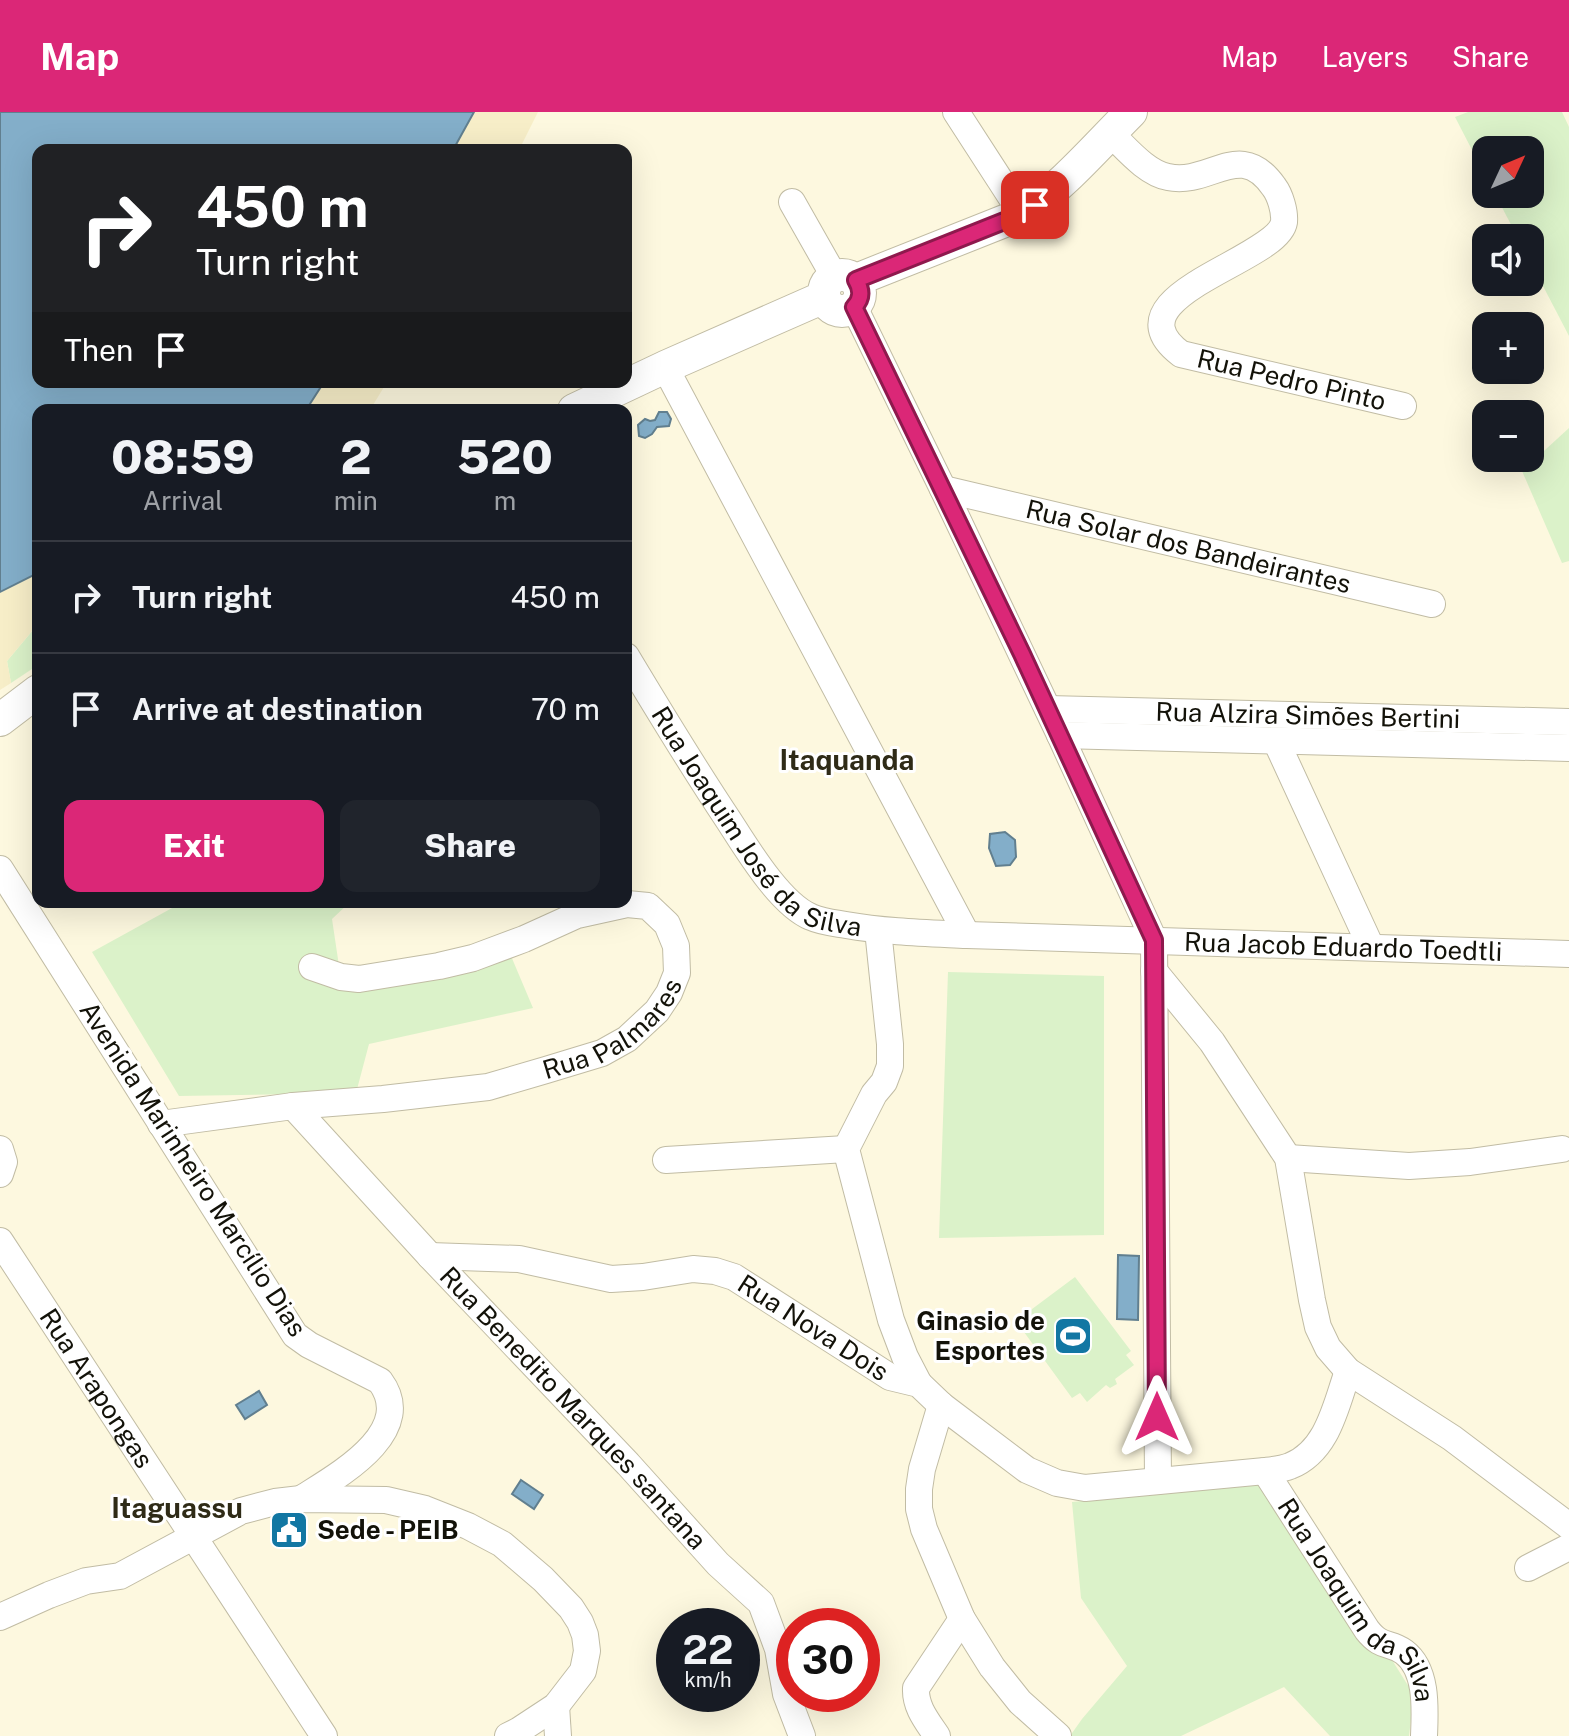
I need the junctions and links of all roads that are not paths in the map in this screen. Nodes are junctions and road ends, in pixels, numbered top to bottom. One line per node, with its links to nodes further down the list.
1 (956, 112): 4 (street)
2 (1120, 123): 4 (main road); 10 (street, Rua Pedro Pinto)
3 (792, 202): 5 (street)
4 (1022, 214): 5 (main road)
5 (842, 290): 6 (main road); 11 (street)
6 (665, 367): 7 (main road); 25 (street)
7 (632, 383)
8 (621, 388): 9 (main road)
9 (587, 404)
10 (1403, 406)
11 (943, 489): 12 (street, Rua Solar dos Bandeirantes); 15 (street)
12 (1432, 604)
13 (632, 666): 24 (street, Rua Joaquim José da Silva)
14 (32, 696): 16 (main road)
15 (1048, 709): 17 (street, Rua Alzira Simões Bertini); 18 (street)
16 (2, 722)
17 (1569, 722)
18 (1060, 735): 19 (street, Rua Alzira Simões Bertini); 26 (street)
19 (1276, 741): 20 (street, Rua Alzira Simões Bertini); 27 (street)
20 (1569, 748)
21 (0, 869): 32 (street, Avenida Marinheiro Marcílio Dias)
22 (632, 904): 31 (street, Rua Palmares)
23 (609, 908): 29 (street, Rua Palmares)
24 (878, 930): 25 (street, Rua Jacob Eduardo Toedtli); 34 (street, Rua Joaquim José da Silva)
25 (967, 935): 26 (street, Rua Jacob Eduardo Toedtli)
26 (1154, 940): 27 (street, Rua Jacob Eduardo Toedtli); 30 (street)
27 (1371, 947): 28 (street, Rua Jacob Eduardo Toedtli)
28 (1569, 954)
29 (312, 967)
30 (1154, 971): 36 (street); 45 (street)
31 (293, 1106): 32 (street, Rua Palmares); 40 (street, Rua Benedito Marques santana)
32 (161, 1124): 46 (street, Avenida Marinheiro Marcílio Dias)
33 (0, 1149): 38 (street)
34 (846, 1149): 37 (street); 42 (street)
35 (1562, 1149): 36 (street)
36 (1288, 1158): 41 (street)
37 (666, 1160)
38 (0, 1174)
39 (0, 1241): 48 (street, Rua Arapongas)
40 (430, 1256): 42 (street, Rua Nova Dois); 57 (street, Rua Benedito Marques santana)
41 (1348, 1371): 44 (street, Rua Nova Dois); 47 (street)
42 (919, 1384): 43 (street, Rua Nova Dois)
43 (941, 1405): 45 (street, Rua Nova Dois); 52 (street)
44 (1265, 1471): 45 (street, Rua Nova Dois); 60 (street, Rua Joaquim da Silva)
45 (1158, 1481)
46 (301, 1499): 48 (street); 53 (street)
47 (1569, 1526)
48 (194, 1535): 51 (street); 54 (street, Rua Arapongas)
49 (1569, 1547): 50 (street)
50 (1528, 1568)
51 (0, 1617)
52 (962, 1619): 58 (street); 59 (street)
53 (556, 1706): 55 (street); 56 (street)
54 (324, 1736)
55 (508, 1736)
56 (558, 1736)
57 (802, 1736)
58 (937, 1736)
59 (1058, 1736)
60 (1424, 1736)

